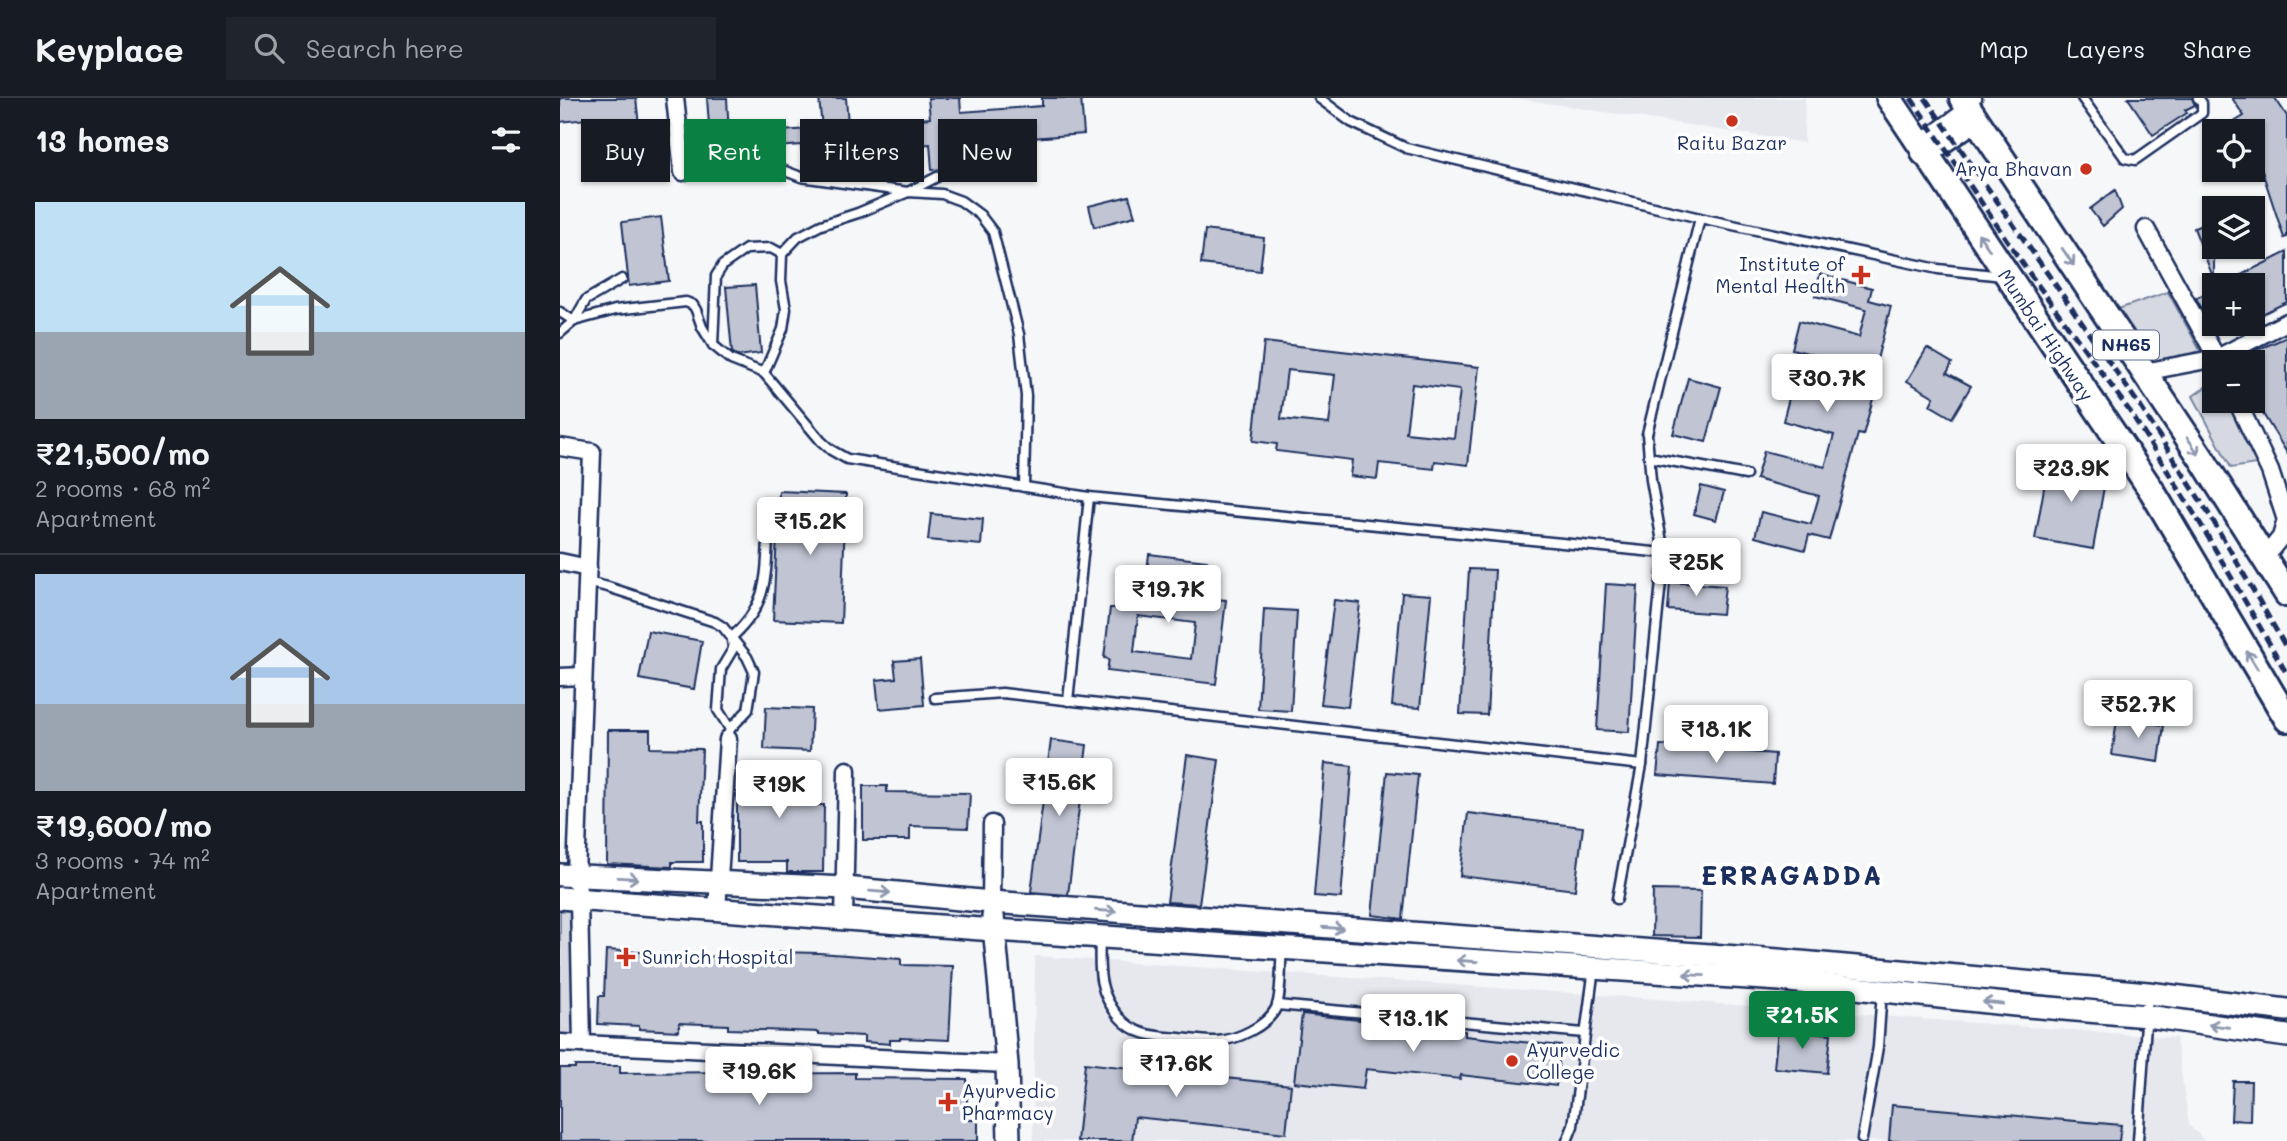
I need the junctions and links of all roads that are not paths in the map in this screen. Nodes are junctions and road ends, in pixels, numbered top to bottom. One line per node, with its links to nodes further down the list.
1 (675, 98): 9 (street)
2 (1319, 98): 12 (lane)
3 (1889, 98): 7 (highway, Mumbai Highway / NH65)
4 (2082, 98): 5 (lane)
5 (2198, 98)
6 (1970, 105): 7 (highway); 25 (highway, NH65, one-way to 25)
7 (1920, 148): 15 (highway, Mumbai Highway / NH65, one-way to 7)
8 (786, 171): 11 (lane)
9 (682, 172)
10 (937, 177): 11 (lane)
11 (908, 192): 14 (lane); 31 (lane)
12 (1700, 218): 15 (lane); 29 (lane)
13 (2146, 229): 22 (street)
14 (782, 254): 21 (lane); 26 (lane)
15 (2006, 276): 44 (highway, Mumbai Highway / NH65, one-way to 15)
16 (622, 279): 18 (lane)
17 (560, 312): 18 (lane)
18 (574, 321): 20 (lane); 21 (lane)
19 (2287, 323): 23 (street)
20 (560, 334)
21 (713, 345): 26 (lane)
22 (2213, 350)
23 (2237, 350)
24 (2202, 363): 25 (street)
25 (2144, 372): 35 (highway, NH65, one-way to 35)
26 (764, 373): 31 (lane)
27 (2243, 413): 35 (street)
28 (560, 447): 37 (street)
29 (1649, 457): 30 (lane); 34 (lane)
30 (1746, 475)
31 (1024, 487): 32 (lane)
32 (1090, 497): 34 (lane); 43 (lane)
33 (768, 538): 39 (lane)
34 (1664, 553): 46 (lane)
35 (2264, 558): 38 (highway, NH65)
36 (560, 562): 37 (street)
37 (588, 575): 39 (lane); 40 (street)
38 (2287, 594)
39 (732, 637): 45 (lane); 45 (lane)
40 (583, 676): 41 (street); 49 (street)
41 (560, 677)
42 (935, 698): 43 (lane)
43 (1068, 701): 46 (lane)
44 (2287, 719)
45 (729, 734): 50 (street)
46 (1642, 765): 53 (lane)
47 (847, 770): 51 (street)
48 (992, 824): 54 (street)
49 (568, 875): 50 (main road, one-way to 50); 52 (street)
50 (719, 883): 51 (main road); 55 (street)
51 (845, 888): 54 (main road, one-way to 54); 56 (street)
52 (569, 899): 55 (main road); 69 (street)
53 (1617, 899)
54 (991, 902): 57 (main road); 60 (main road, one-way to 60)
55 (717, 910): 56 (main road)
56 (844, 919): 57 (main road)
57 (994, 930): 58 (main road); 70 (main road)
58 (1100, 937): 59 (main road); 63 (lane)
59 (1282, 949): 60 (main road, one-way to 59); 63 (lane)
60 (1595, 958): 61 (main road, one-way to 60); 62 (main road); 66 (lane)
61 (1882, 991): 65 (main road, one-way to 61); 71 (lane)
62 (2148, 993): 64 (main road); 65 (lane)
63 (1277, 1005): 66 (lane)
64 (2287, 1010)
65 (2147, 1016): 67 (main road, one-way to 65); 74 (lane)
66 (1584, 1033): 73 (lane)
67 (2287, 1036)
68 (560, 1043): 69 (street)
69 (582, 1044): 70 (street)
70 (1007, 1064): 72 (main road)
71 (1862, 1139)
72 (1009, 1141)
73 (1567, 1141)
74 (2138, 1141)

